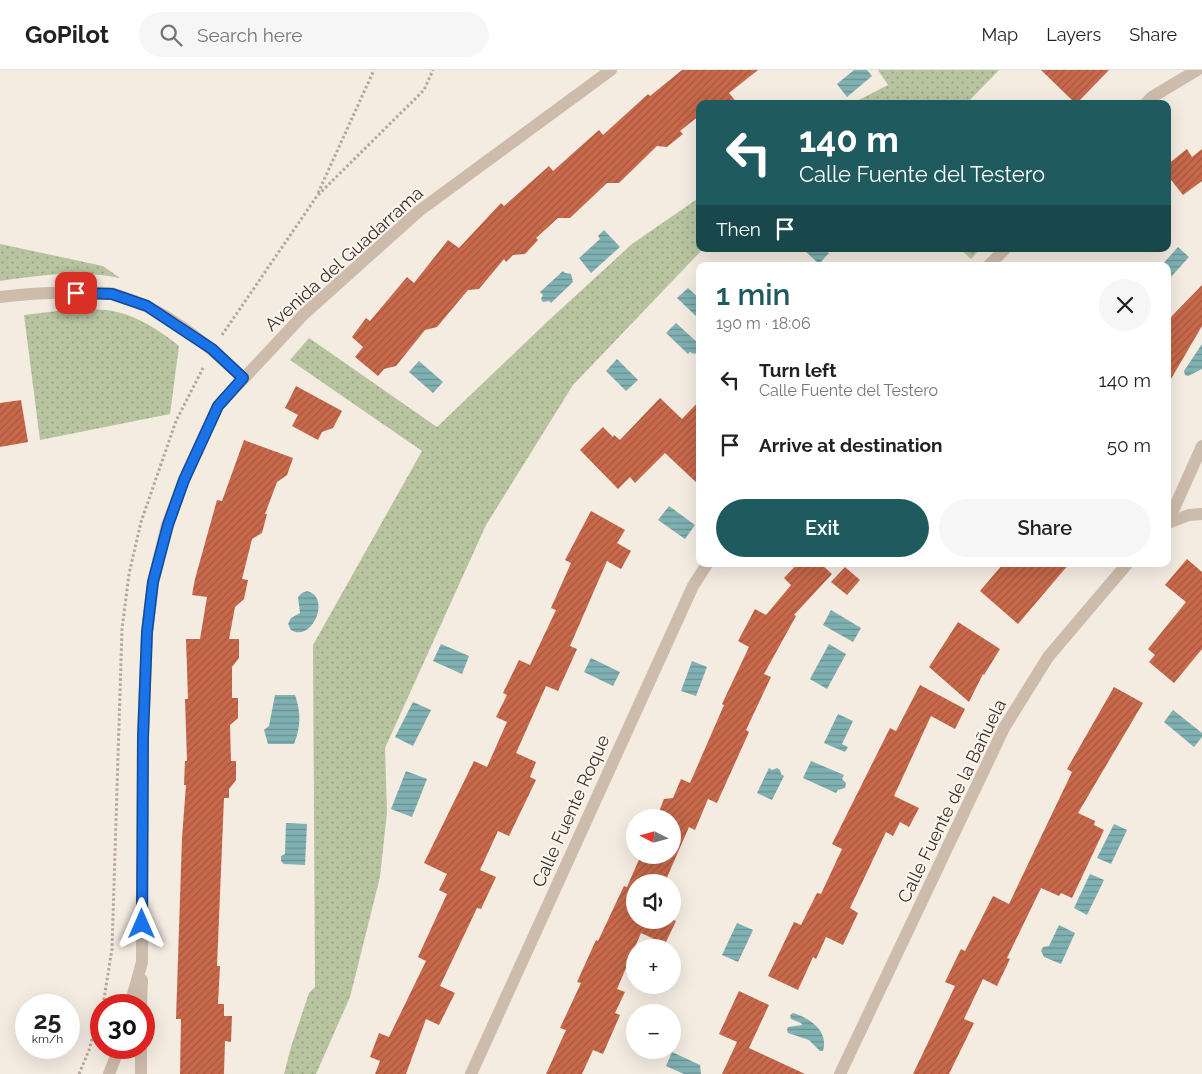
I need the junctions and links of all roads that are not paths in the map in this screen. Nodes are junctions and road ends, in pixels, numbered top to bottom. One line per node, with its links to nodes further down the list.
1 (611, 70): 7 (street, Avenida del Guadarrama)
2 (1197, 70): 3 (street)
3 (1149, 100)
4 (1002, 252): 5 (street)
5 (992, 262)
6 (0, 298): 7 (street)
7 (243, 378): 14 (street, Avenida del Guadarrama)
8 (1202, 446): 10 (street)
9 (1202, 514): 11 (street)
10 (1171, 516)
11 (1171, 522)
12 (705, 567): 21 (street, Calle Fuente Roque)
13 (1124, 567): 22 (street, Calle Fuente de la Bañuela)
14 (142, 962): 15 (street, Avenida del Guadarrama); 16 (street)
15 (133, 994)
16 (142, 994)
17 (115, 1059): 19 (street)
18 (141, 1059): 20 (street)
19 (109, 1074)
20 (141, 1074)
21 (471, 1074)
22 (840, 1074)

